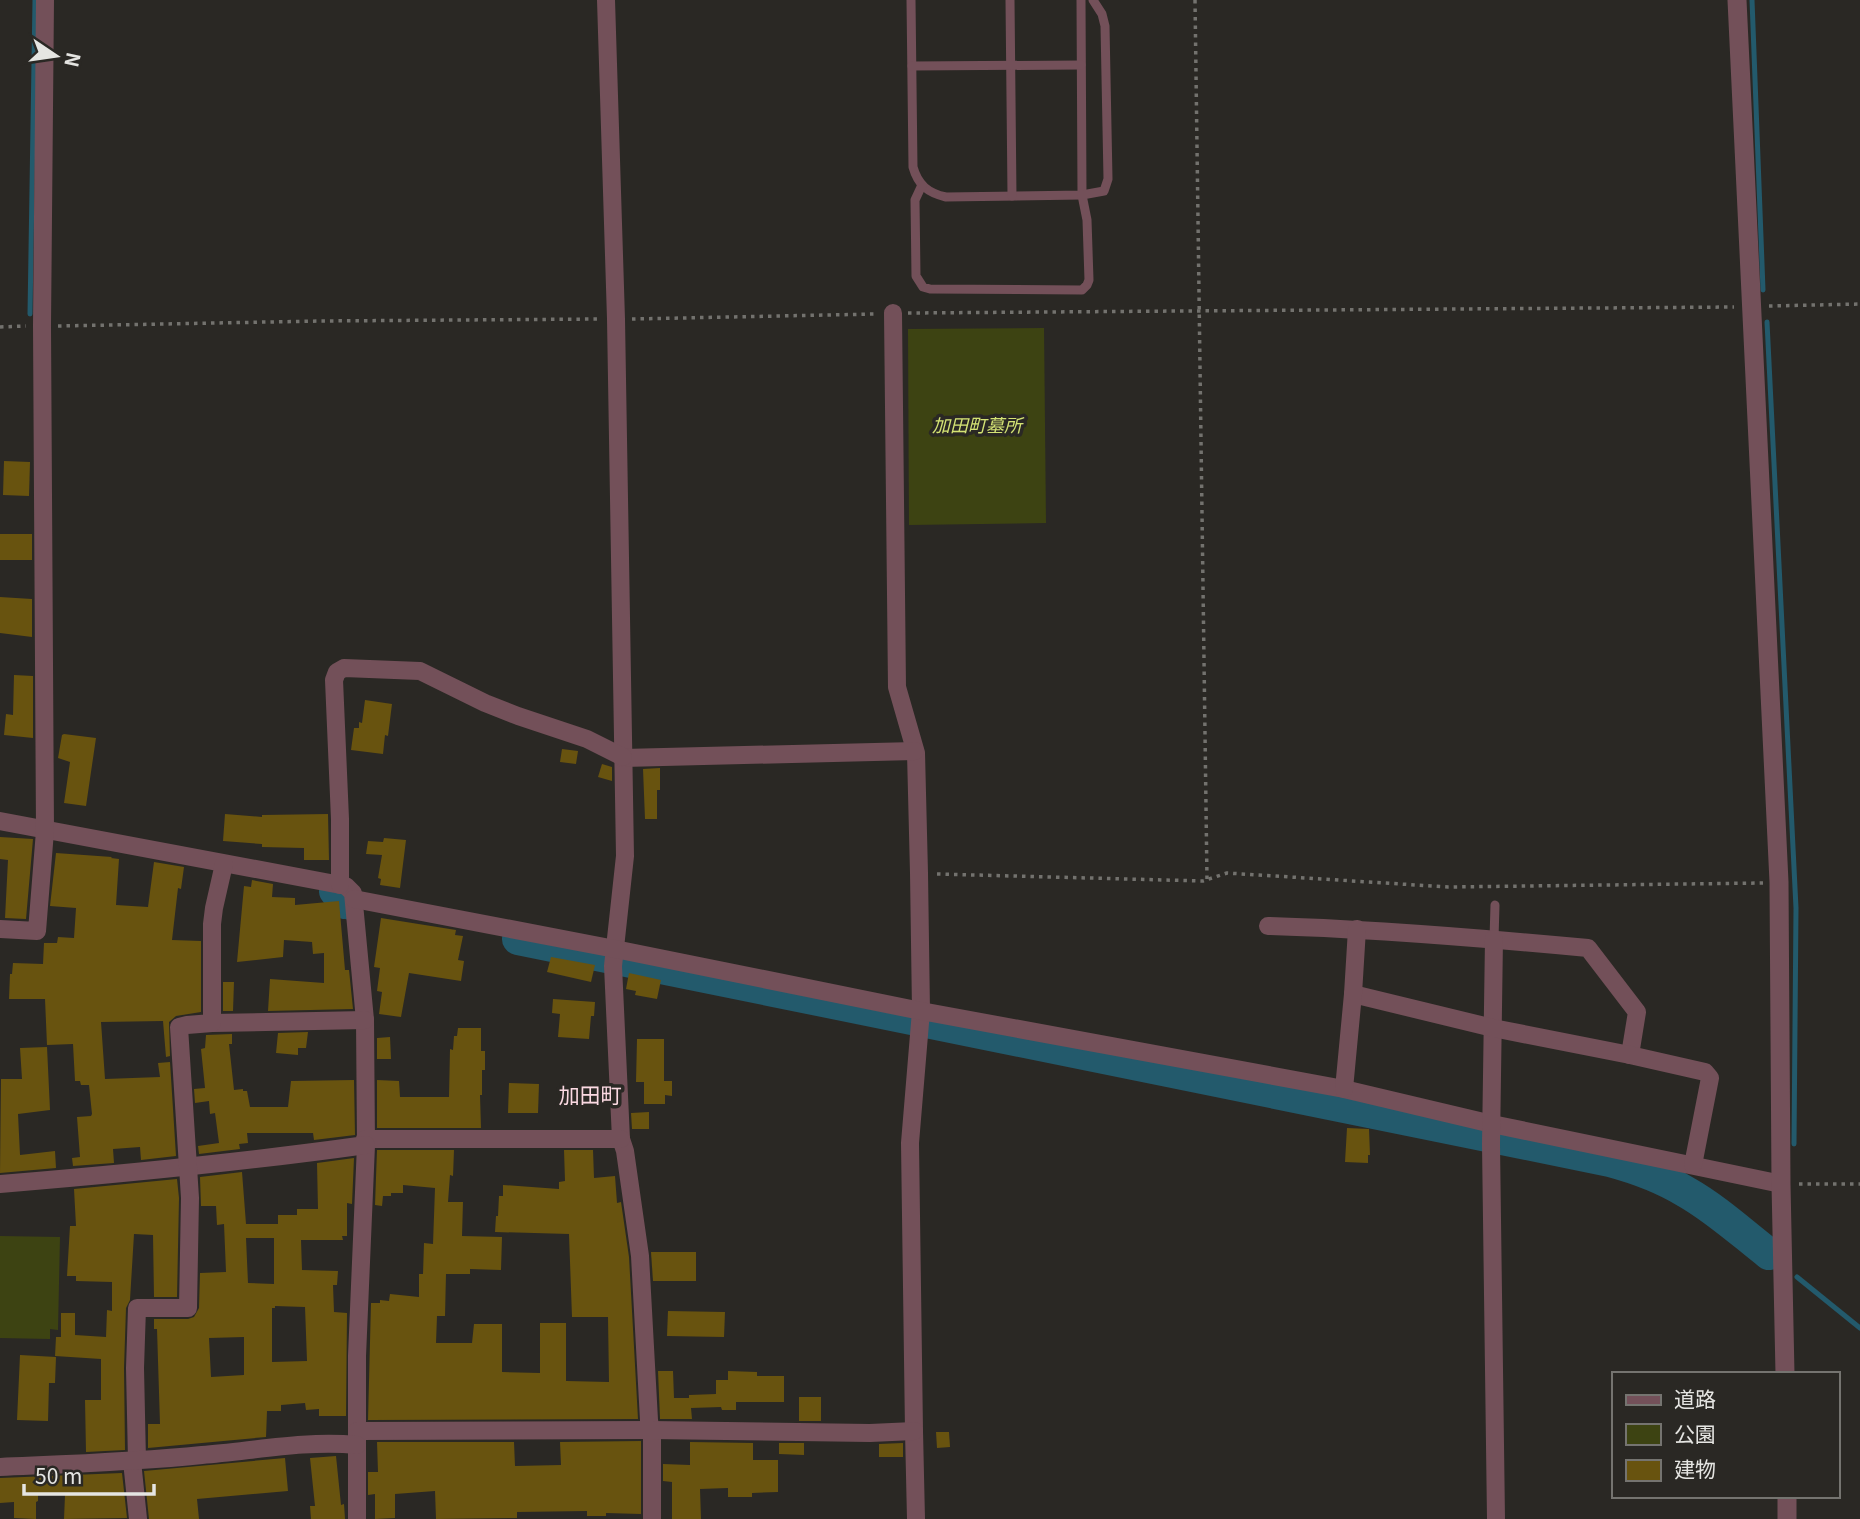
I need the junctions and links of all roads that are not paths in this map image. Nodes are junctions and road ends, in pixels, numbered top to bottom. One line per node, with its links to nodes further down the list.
1 (45, 0): 18 (street)
2 (606, 0): 16 (street)
3 (911, 0): 10 (lane)
4 (1010, 0): 8 (lane)
5 (1080, 0): 9 (lane)
6 (1093, 0): 12 (lane)
7 (1737, 0): 41 (street)
8 (1011, 65): 9 (lane); 10 (lane); 13 (lane)
9 (1081, 65): 12 (lane)
10 (912, 66): 11 (lane)
11 (922, 185): 12 (lane); 13 (lane)
12 (1082, 195): 13 (lane)
13 (1012, 196)
14 (893, 313): 15 (street)
15 (915, 751): 16 (street); 29 (street)
16 (623, 758): 20 (street); 27 (street)
17 (0, 821): 18 (street)
18 (45, 831): 19 (street); 24 (street)
19 (224, 864): 20 (street); 31 (street)
20 (340, 885): 21 (street)
21 (354, 900): 27 (street); 30 (street)
22 (1495, 905): 26 (lane)
23 (1268, 926): 25 (street)
24 (0, 929)
25 (1357, 929): 26 (street); 28 (street)
26 (1494, 939): 32 (street); 33 (street)
27 (614, 955): 29 (street); 36 (street)
28 (1353, 994): 32 (street); 34 (street)
29 (920, 1018): 34 (street); 44 (street)
30 (365, 1020): 31 (street); 37 (street)
31 (212, 1023): 39 (street)
32 (1493, 1028): 33 (street); 35 (street)
33 (1630, 1055): 38 (street)
34 (1343, 1089): 35 (street)
35 (1491, 1133): 38 (street); 53 (street)
36 (621, 1139): 37 (street); 43 (street)
37 (365, 1142): 39 (street); 45 (street)
38 (1693, 1165): 41 (street)
39 (187, 1167): 40 (street); 46 (street)
40 (0, 1184)
41 (1782, 1184): 42 (street)
42 (1785, 1372)
43 (650, 1430): 44 (street); 45 (street); 51 (street)
44 (914, 1432): 52 (street)
45 (357, 1438): 46 (street); 50 (street)
46 (134, 1461): 47 (street); 49 (street)
47 (0, 1467)
48 (1787, 1498): 54 (street)
49 (138, 1519)
50 (357, 1519)
51 (652, 1519)
52 (916, 1519)
53 (1496, 1519)
54 (1787, 1519)

